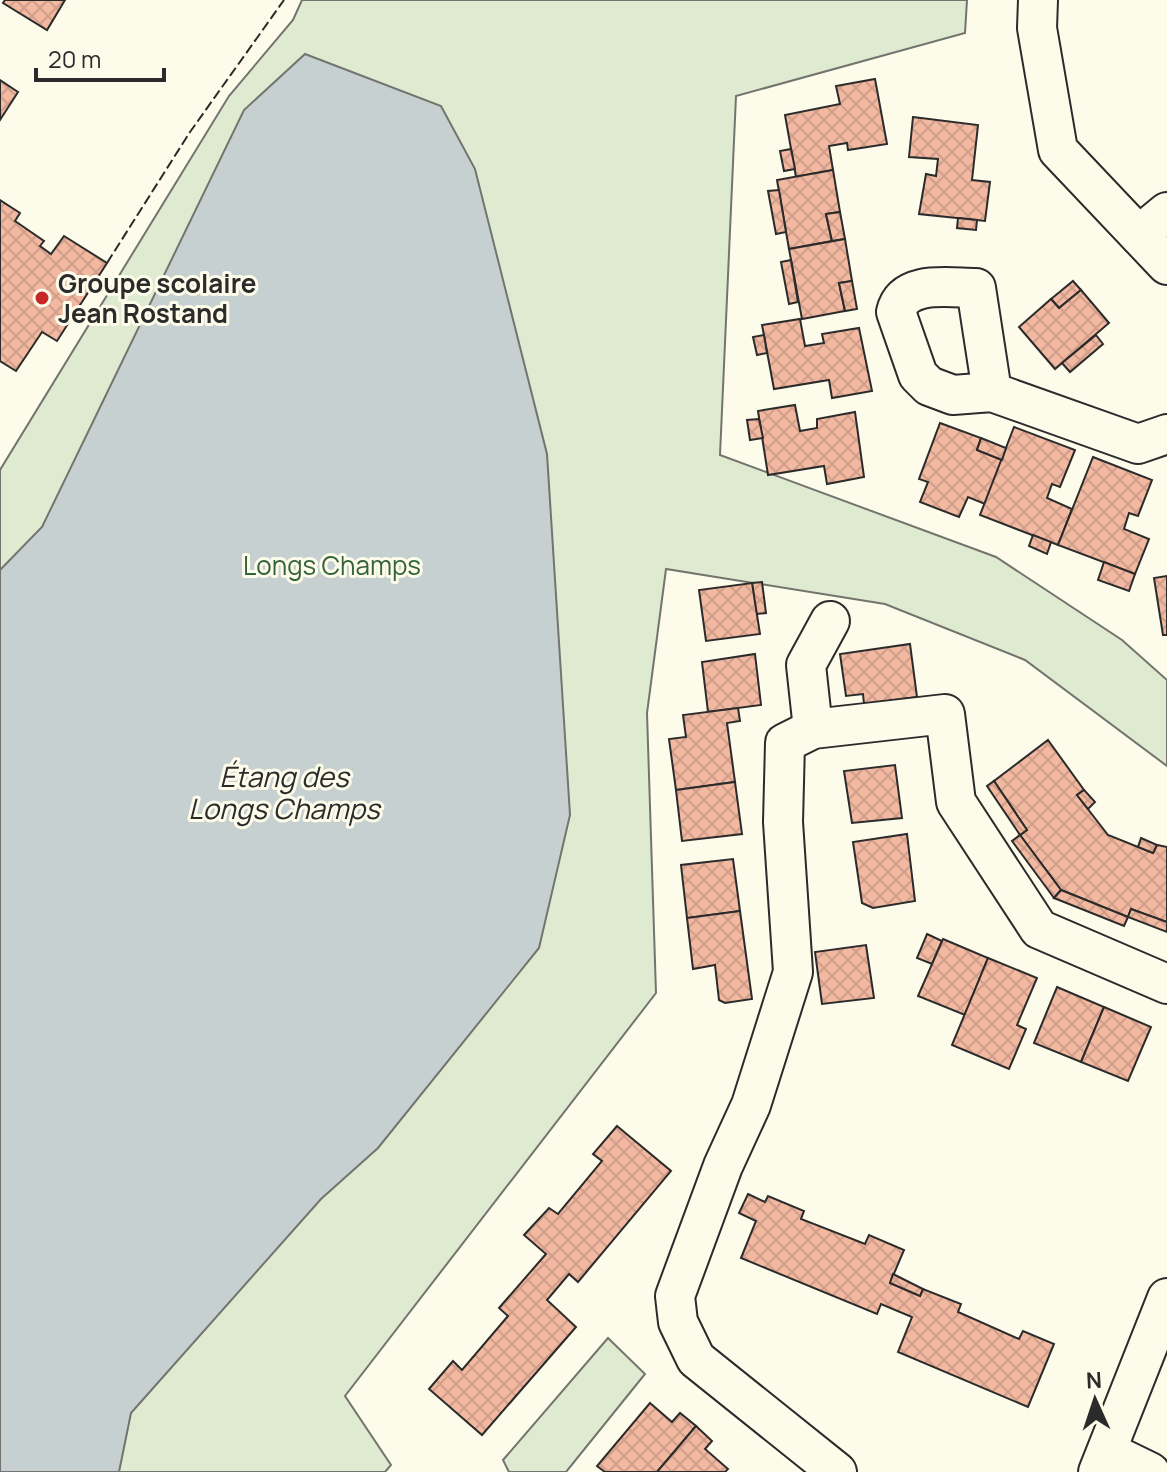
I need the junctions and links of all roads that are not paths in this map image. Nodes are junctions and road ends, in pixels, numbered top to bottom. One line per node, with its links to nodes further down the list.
1 (1038, 0): 2 (street)
2 (1153, 224): 3 (street)
3 (1167, 265)
4 (992, 392): 5 (street)
5 (1167, 434)
6 (830, 621): 7 (street)
7 (813, 729): 8 (street); 11 (street)
8 (1167, 984)
9 (1167, 1298): 10 (street)
10 (1103, 1462): 12 (street)
11 (837, 1472)
12 (1150, 1472)

